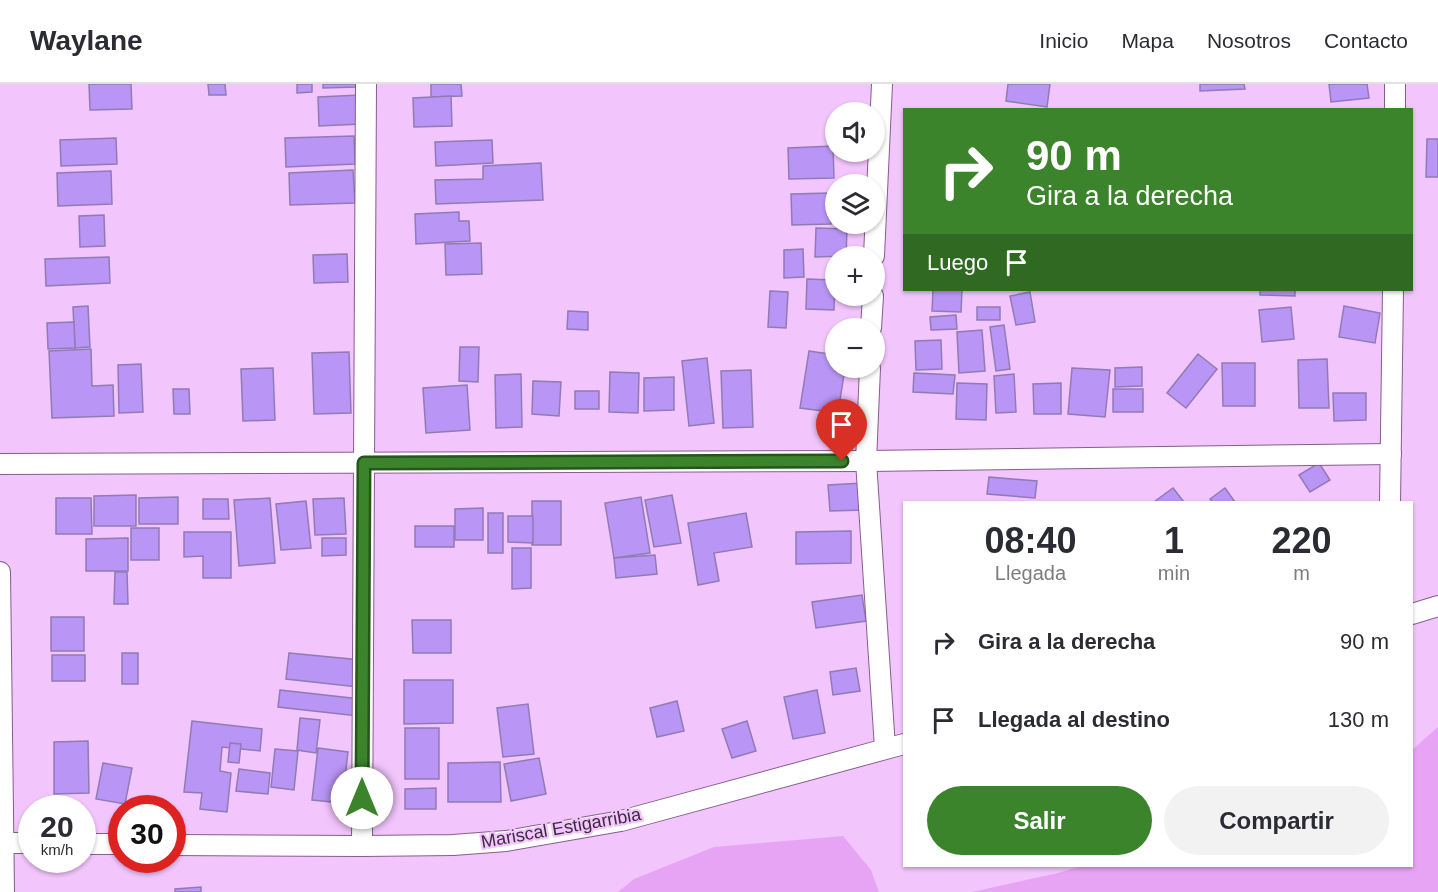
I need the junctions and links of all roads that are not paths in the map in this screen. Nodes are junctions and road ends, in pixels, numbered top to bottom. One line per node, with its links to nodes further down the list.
1 (366, 84): 10 (street)
2 (882, 84): 5 (street)
3 (1395, 84): 4 (street)
4 (1395, 108)
5 (874, 246)
6 (1393, 291): 8 (street)
7 (870, 378): 9 (street)
8 (1391, 454): 9 (street); 12 (street)
9 (866, 461): 10 (street); 17 (street)
10 (364, 463): 11 (street); 21 (street)
11 (0, 464)
12 (1390, 501)
13 (0, 572): 18 (street)
14 (1438, 606): 15 (street)
15 (1413, 614)
16 (903, 744): 17 (street, Mariscal Estigarribia)
17 (885, 748): 21 (street, Mariscal Estigarribia)
18 (2, 843): 19 (street); 22 (street)
19 (18, 843)
20 (186, 845): 21 (street, Mariscal Estigarribia)
21 (362, 846)
22 (4, 892)

